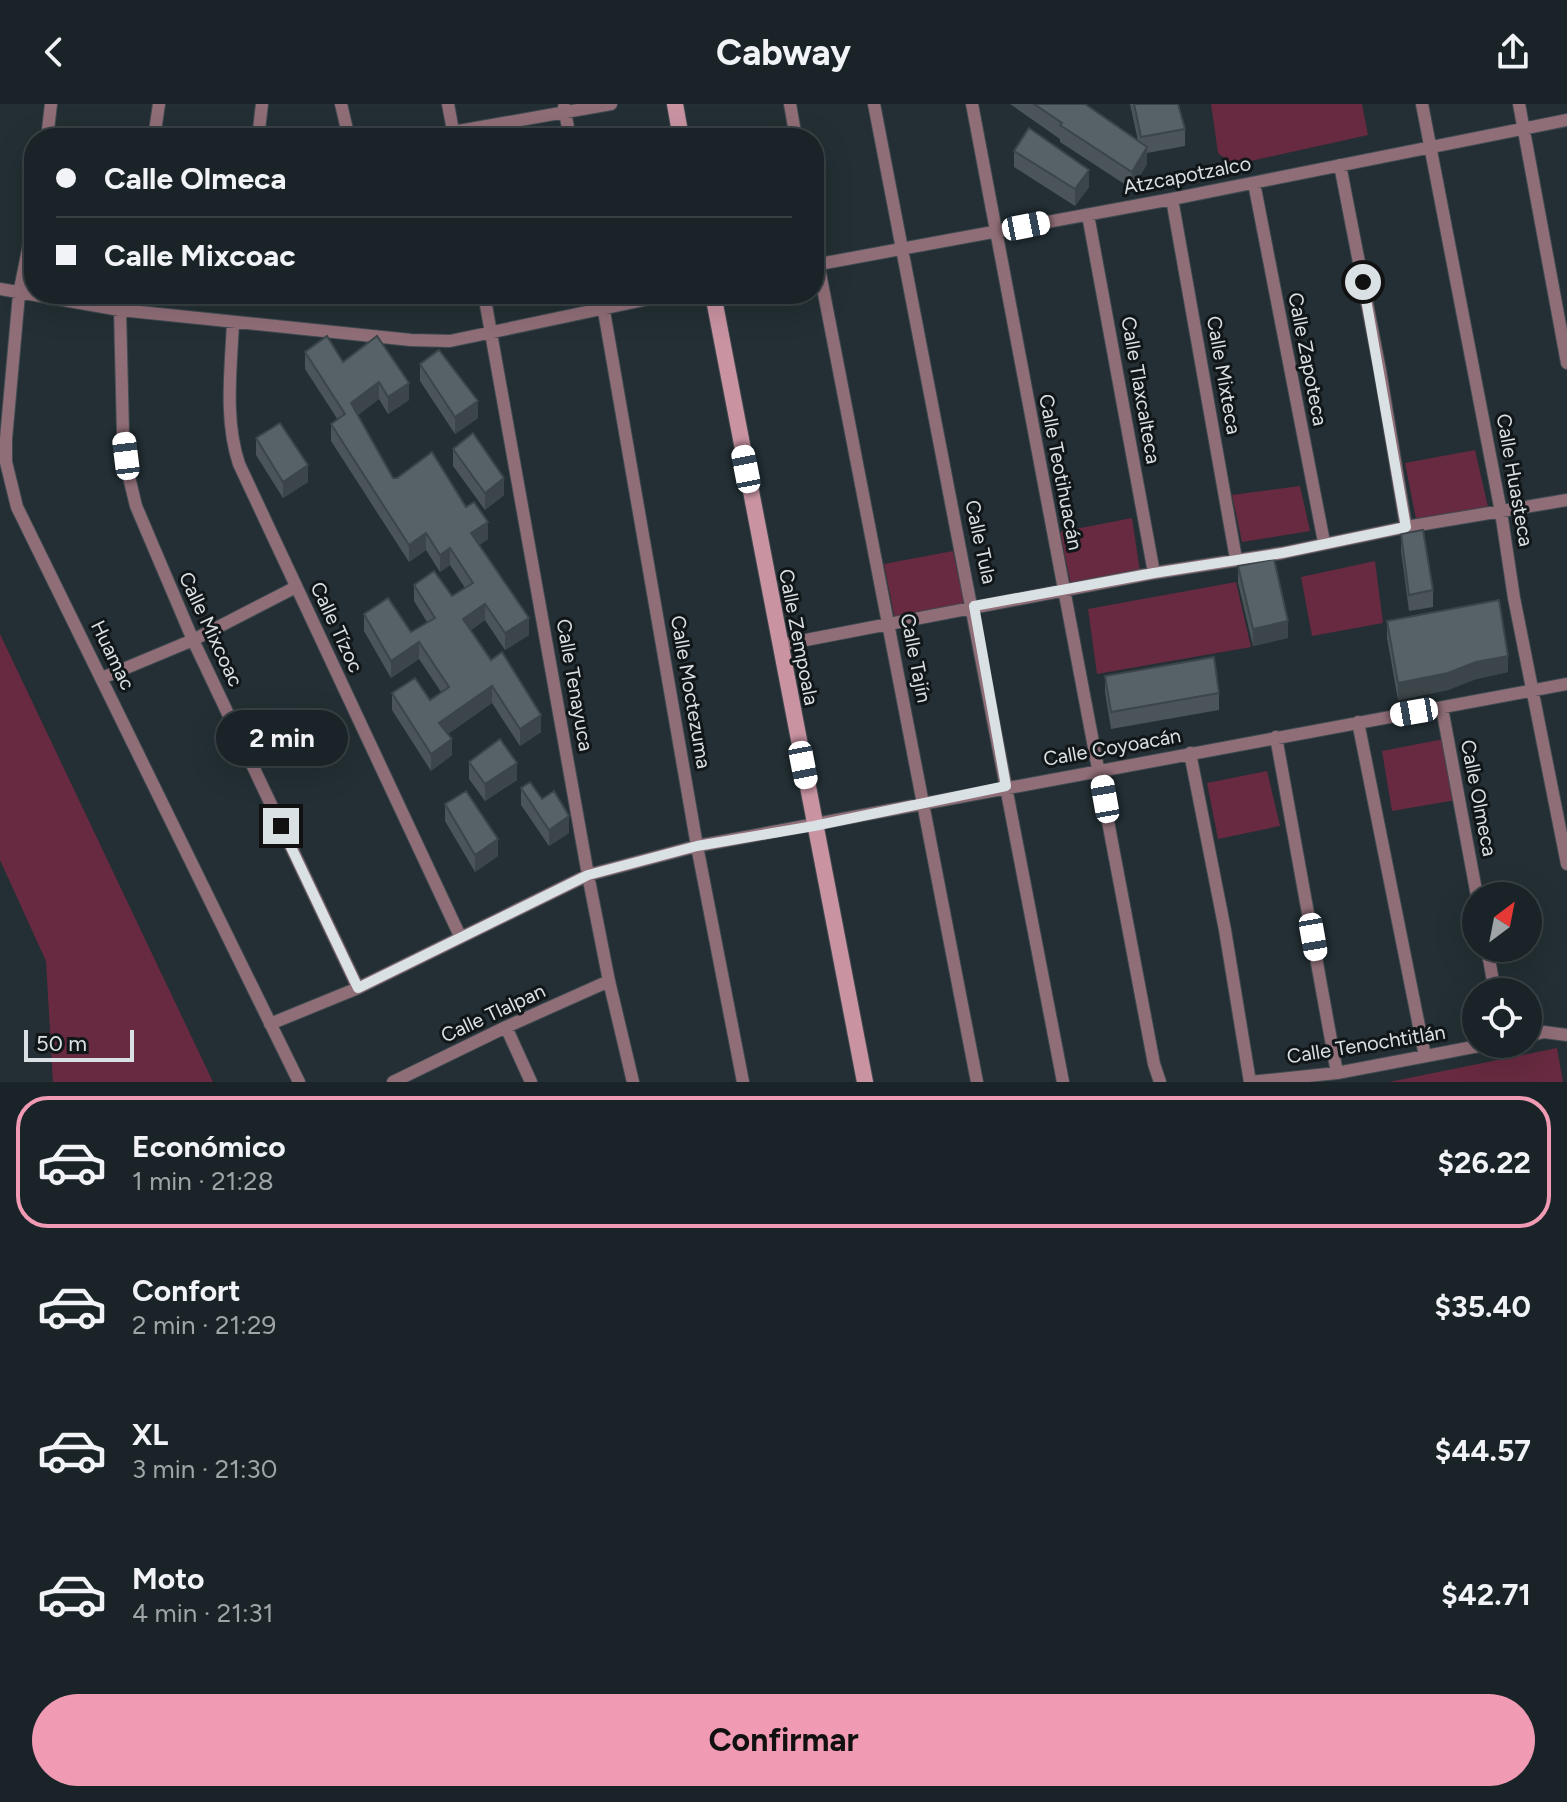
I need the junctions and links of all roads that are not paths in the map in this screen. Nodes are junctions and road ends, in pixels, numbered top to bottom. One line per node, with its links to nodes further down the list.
1 (51, 104): 15 (street)
2 (159, 104): 16 (street)
3 (262, 104): 17 (street)
4 (341, 104): 18 (street)
5 (448, 104): 19 (street)
6 (611, 104): 13 (street)
7 (675, 104): 22 (street)
8 (790, 104): 23 (street)
9 (874, 104): 31 (street, Calle Tula)
10 (972, 104): 30 (street, Calle Teotihuacán)
11 (1422, 104): 25 (street, Calle Huasteca)
12 (1519, 104): 24 (street)
13 (564, 108): 20 (street); 21 (street)
14 (1567, 120): 24 (street, Atzcapotzalco)
15 (48, 128)
16 (155, 128)
17 (259, 128)
18 (347, 128)
19 (453, 128)
20 (483, 128)
21 (568, 128)
22 (679, 128)
23 (794, 128)
24 (1524, 129): 25 (street, Atzcapotzalco); 47 (street)
25 (1430, 148): 26 (street, Atzcapotzalco); 49 (street, Calle Huasteca)
26 (1340, 165): 27 (street, Atzcapotzalco); 50 (street)
27 (1254, 183): 28 (street, Atzcapotzalco); 51 (street, Calle Zapoteca)
28 (1172, 199): 29 (street, Atzcapotzalco); 52 (street, Calle Mixteca)
29 (1088, 215): 30 (street, Atzcapotzalco); 53 (street, Calle Tlaxcalteca)
30 (995, 232): 31 (street, Atzcapotzalco); 55 (street, Calle Teotihuacán)
31 (902, 248): 32 (street, Atzcapotzalco); 56 (street, Calle Tula)
32 (824, 263)
33 (24, 269): 35 (street, Huamac)
34 (0, 289): 35 (street)
35 (19, 294): 36 (street); 60 (street, Huamac)
36 (24, 295)
37 (82, 304): 44 (street)
38 (486, 304): 46 (street, Calle Tenayuca)
39 (603, 304): 43 (street, Calle Moctezuma)
40 (627, 304): 43 (street)
41 (715, 304): 59 (street, Calle Zempoala)
42 (824, 304): 57 (street, Calle Tajín)
43 (604, 309): 46 (street); 71 (street, Calle Moctezuma)
44 (120, 310): 45 (street); 58 (street, Calle Mixcoac)
45 (233, 322): 46 (street); 54 (street, Calle Tízoc)
46 (493, 331): 73 (street, Calle Tenayuca)
47 (1567, 363)
48 (1567, 500): 49 (street)
49 (1501, 512): 50 (street); 62 (street, Calle Huasteca)
50 (1406, 527): 51 (street)
51 (1324, 542): 52 (street)
52 (1236, 559): 53 (street)
53 (1154, 573): 55 (street)
54 (296, 587): 58 (street); 75 (street, Calle Tízoc)
55 (1063, 590): 56 (street); 67 (street, Calle Teotihuacán)
56 (974, 606): 57 (street); 68 (street, Calle Tula)
57 (889, 622): 59 (street); 69 (street, Calle Tajín)
58 (193, 640): 60 (street); 77 (street, Calle Mixcoac)
59 (780, 645): 70 (street, Calle Zempoala)
60 (102, 678): 78 (street, Huamac)
61 (1567, 684): 62 (street, Calle Coyoacán)
62 (1533, 690): 63 (street, Calle Coyoacán); 72 (street, Calle Huasteca)
63 (1442, 708): 64 (street, Calle Coyoacán); 74 (street, Calle Olmeca)
64 (1358, 722): 65 (street, Calle Coyoacán); 83 (street)
65 (1276, 737): 66 (street, Calle Coyoacán); 84 (street)
66 (1190, 753): 67 (street, Calle Coyoacán); 95 (street)
67 (1100, 769): 68 (street, Calle Coyoacán); 94 (street, Calle Teotihuacán)
68 (1006, 786): 69 (street, Calle Coyoacán); 93 (street, Calle Tula)
69 (924, 804): 70 (street, Calle Coyoacán); 92 (street, Calle Tajín)
70 (814, 826): 71 (street, Calle Coyoacán); 91 (street, Calle Zempoala)
71 (697, 846): 73 (street, Calle Coyoacán); 90 (street, Calle Moctezuma)
72 (1567, 864)
73 (588, 875): 75 (street, Calle Coyoacán); 76 (street, Calle Tenayuca)
74 (1474, 882)
75 (460, 936): 77 (street, Calle Coyoacán)
76 (609, 981): 79 (street, Calle Tlalpan); 89 (street, Calle Tenayuca)
77 (358, 988): 78 (street, Calle Coyoacán)
78 (270, 1024): 86 (street, Huamac)
79 (506, 1027): 85 (street, Calle Tlalpan); 88 (street)
80 (1542, 1032): 81 (street)
81 (1567, 1035)
82 (1462, 1049): 83 (street, Calle Tenochtitlán)
83 (1425, 1056): 84 (street, Calle Tenochtitlán)
84 (1337, 1073): 95 (street, Calle Tenochtitlán)
85 (419, 1077): 87 (street, Calle Tlalpan)
86 (299, 1082)
87 (393, 1082)
88 (531, 1082)
89 (633, 1082)
90 (743, 1082)
91 (865, 1082)
92 (977, 1082)
93 (1063, 1082)
94 (1160, 1082)
95 (1250, 1082)

